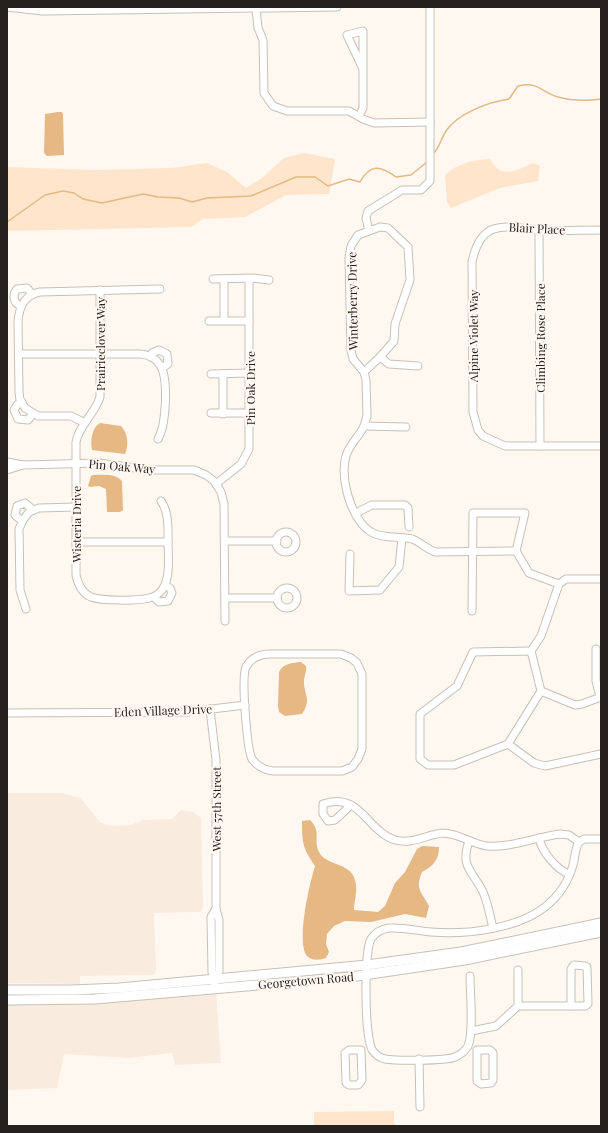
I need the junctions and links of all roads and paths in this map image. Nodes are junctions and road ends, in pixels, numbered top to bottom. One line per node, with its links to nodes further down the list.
1 (7, 7): 4 (street)
2 (337, 7): 4 (street)
3 (430, 7): 7 (street)
4 (256, 8): 6 (street)
5 (363, 69): 5 (street); 6 (street)
6 (359, 116): 7 (street)
7 (430, 122): 10 (street)
8 (539, 230): 9 (street, Blair Place); 11 (street, Blair Place); 42 (street, Climbing Rose Place)
9 (601, 230)
10 (369, 231): 25 (street); 29 (street, Winterberry Drive)
11 (478, 242): 42 (street, Alpine Violet Way)
12 (213, 279): 13 (street)
13 (224, 279): 14 (street); 21 (street)
14 (249, 279): 15 (street); 22 (street, Pin Oak Drive)
15 (269, 280)
16 (160, 289): 17 (street)
17 (100, 290): 18 (street); 24 (street, Prairieclover Way)
18 (32, 294): 19 (street); 19 (street)
19 (21, 306): 23 (street)
20 (209, 321): 21 (street)
21 (224, 321): 22 (street)
22 (249, 321): 30 (street, Pin Oak Drive)
23 (19, 354): 24 (street); 33 (street)
24 (101, 354): 26 (street); 38 (street, Prairieclover Way)
25 (380, 357): 27 (street); 29 (street)
26 (154, 359): 28 (street); 28 (street)
27 (418, 366)
28 (162, 368): 41 (street)
29 (364, 372): 39 (street, Winterberry Drive)
30 (250, 373): 32 (street); 35 (street, Pin Oak Drive)
31 (211, 374): 32 (street)
32 (223, 374): 37 (street)
33 (22, 402): 36 (street); 36 (street)
34 (211, 413): 37 (street)
35 (250, 413): 37 (street); 48 (street, Pin Oak Drive)
36 (33, 414): 38 (street)
37 (223, 414)
38 (85, 423): 45 (street, Prairieclover Way)
39 (364, 426): 40 (street); 52 (street, Winterberry Drive)
40 (406, 427)
41 (158, 439)
42 (540, 446): 43 (street)
43 (601, 446)
44 (7, 462): 46 (street, Pin Oak Way)
45 (76, 463): 46 (street, Pin Oak Way); 48 (street, Pin Oak Way); 50 (street, Wisteria Drive)
46 (23, 465): 47 (street, Pin Oak Way)
47 (7, 470)
48 (216, 484): 56 (street)
49 (161, 501): 59 (street)
50 (76, 507): 51 (street); 58 (street, Wisteria Drive)
51 (33, 510): 53 (street); 53 (street)
52 (356, 513): 54 (street); 55 (street)
53 (22, 521): 69 (street)
54 (409, 527)
55 (402, 538): 61 (street); 62 (street)
56 (225, 541): 57 (street); 67 (street)
57 (277, 541)
58 (76, 542): 59 (street); 66 (street, Wisteria Drive)
59 (168, 542): 65 (street)
60 (516, 551): 61 (street); 61 (street); 64 (street)
61 (472, 552): 70 (street)
62 (350, 554)
63 (601, 578): 64 (street)
64 (559, 584): 73 (street)
65 (165, 585): 66 (street); 66 (street)
66 (154, 596)
67 (225, 598): 68 (street); 71 (street)
68 (277, 598)
69 (26, 609)
70 (472, 611)
71 (225, 622)
72 (596, 649): 75 (street)
73 (532, 651): 74 (street); 79 (street)
74 (541, 691): 75 (street); 79 (street)
75 (601, 697)
76 (245, 705): 76 (street); 77 (street, Eden Village Drive)
77 (210, 709): 78 (street, Eden Village Drive); 94 (street, West 57th Street)
78 (7, 713)
79 (508, 744): 80 (street)
80 (601, 754)
81 (351, 804): 84 (street)
82 (539, 838): 84 (street); 85 (street); 86 (street)
83 (601, 839): 85 (street)
84 (470, 841): 88 (street)
85 (579, 842): 86 (street)
86 (569, 874): 88 (street)
87 (601, 923): 90 (main road, Georgetown Road)
88 (493, 928): 90 (street)
89 (601, 932): 92 (main road, Georgetown Road)
90 (367, 965): 92 (street); 94 (main road, Georgetown Road)
91 (518, 970): 97 (street)
92 (367, 975): 94 (main road, Georgetown Road); 101 (street)
93 (470, 976): 99 (street)
94 (215, 984): 95 (main road, Georgetown Road); 96 (main road, Georgetown Road)
95 (7, 990)
96 (7, 1000)
97 (518, 1006): 98 (street); 99 (street)
98 (571, 1006): 98 (street)
99 (471, 1031): 100 (street)
100 (468, 1045): 103 (street); 104 (street)
101 (369, 1046): 102 (street); 104 (street)
102 (361, 1050): 102 (street)
103 (477, 1050): 103 (street)
104 (419, 1059): 105 (street)
105 (420, 1107)

